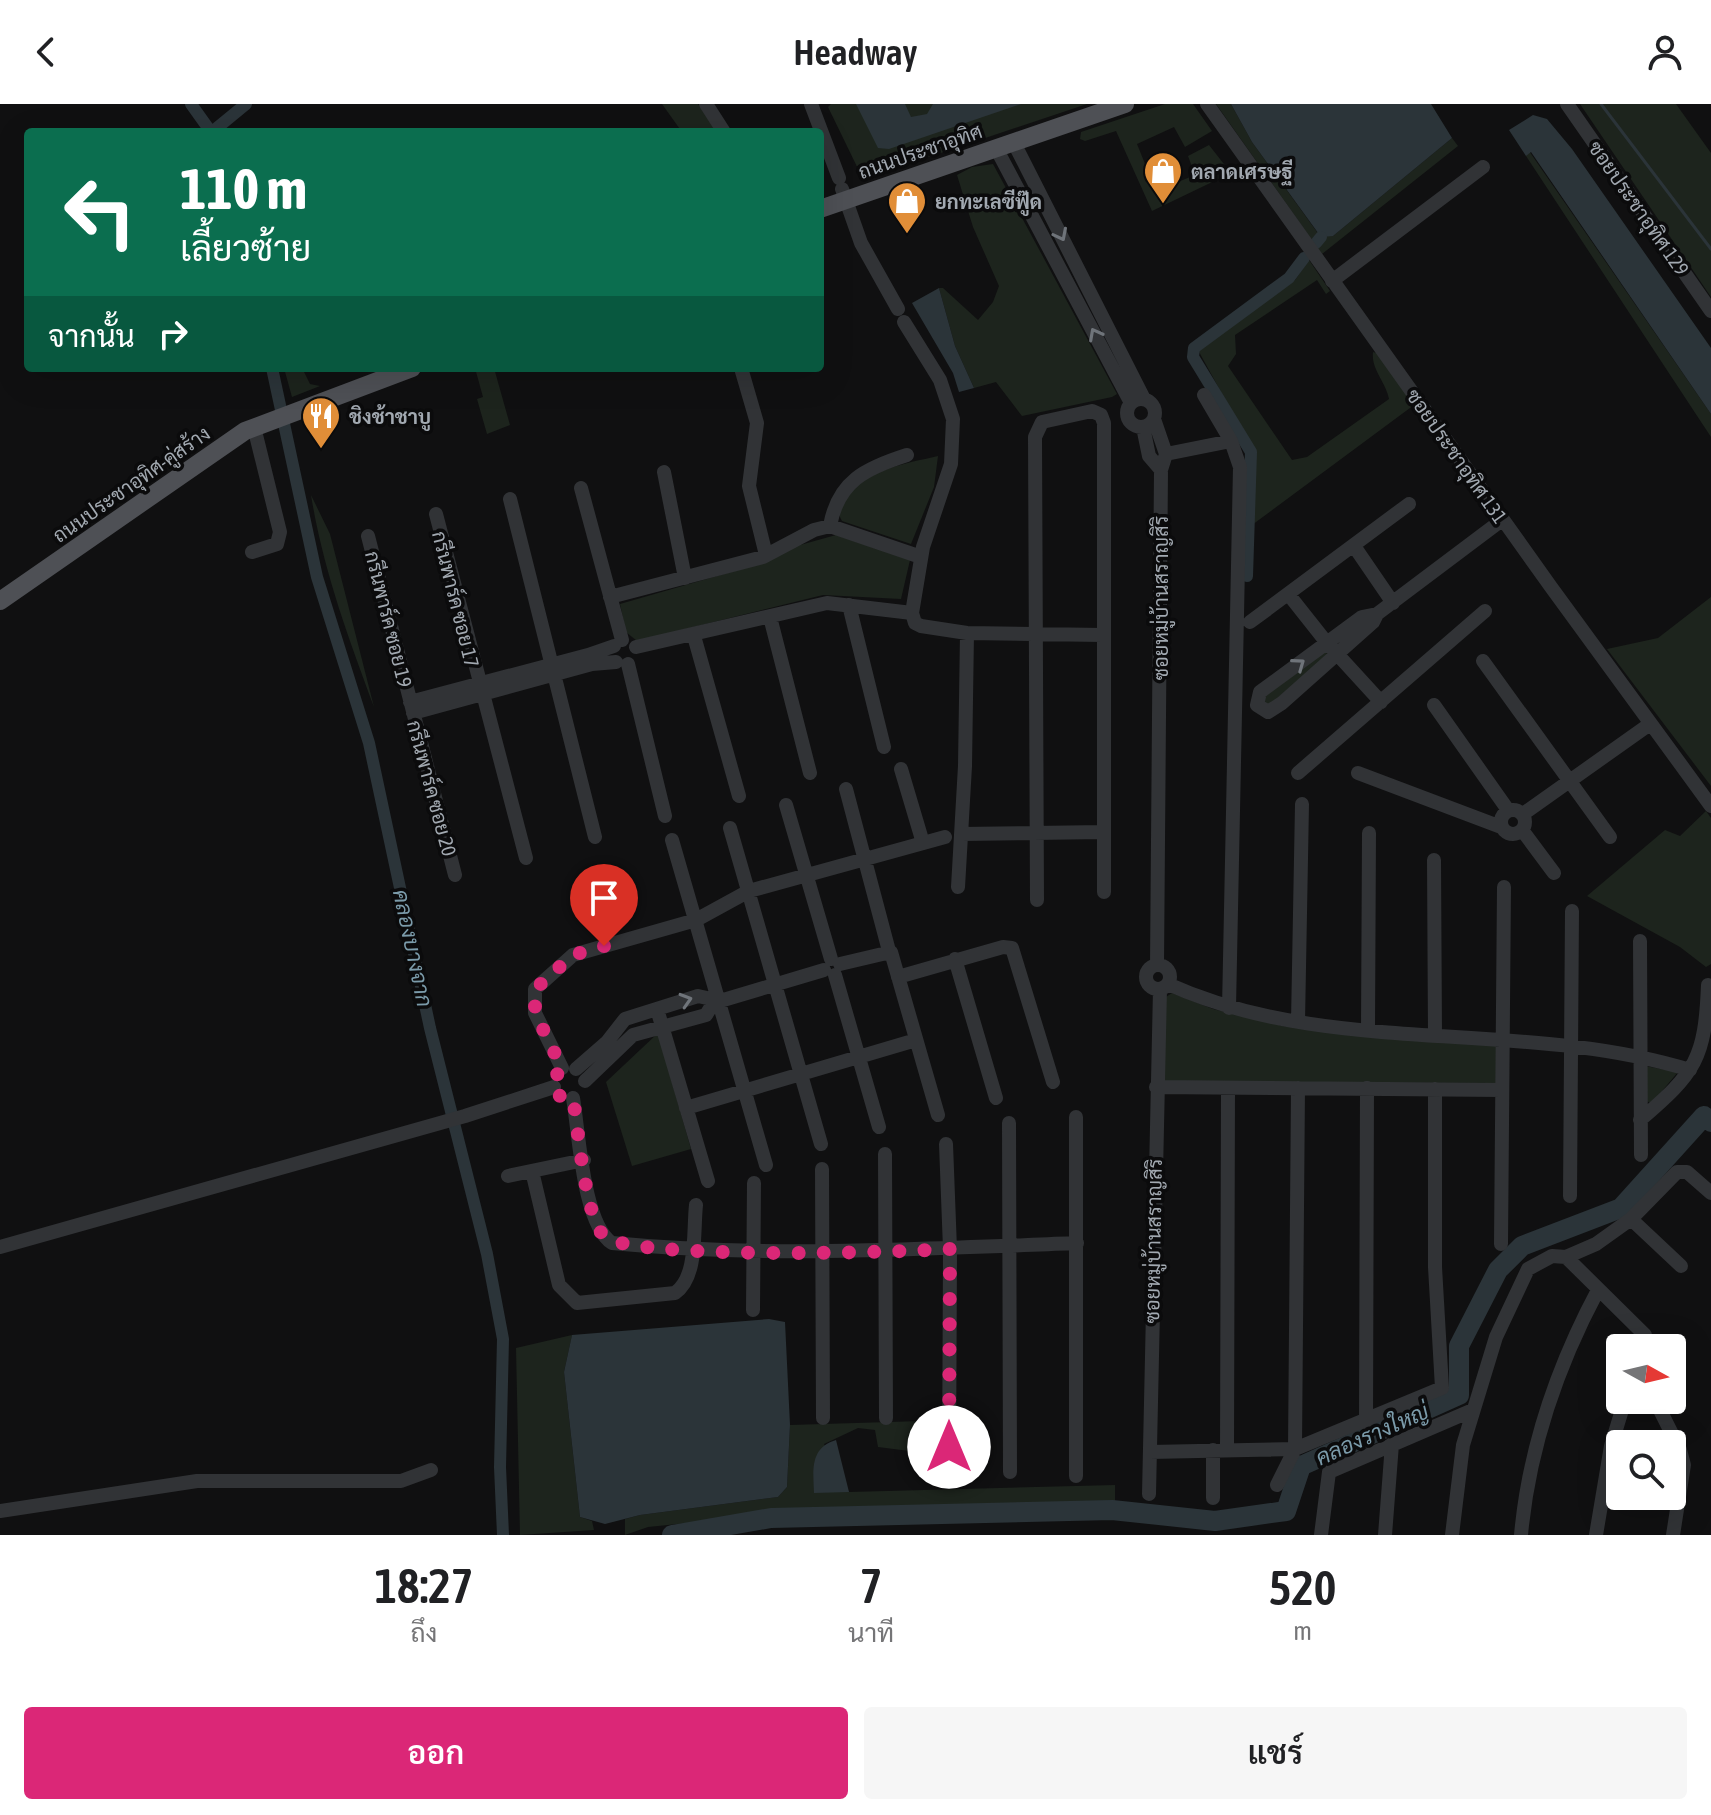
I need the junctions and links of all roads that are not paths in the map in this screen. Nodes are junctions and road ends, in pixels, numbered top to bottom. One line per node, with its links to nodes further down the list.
1 (706, 104): 6 (street)
2 (811, 104): 7 (street)
3 (1125, 104): 9 (main road, ถนนประชาอุทิศ)
4 (1207, 104): 13 (street, ซอยประชาอุทิศ 131)
5 (1567, 104): 14 (street, ซอยประชาอุทิศ 129)
6 (721, 128)
7 (820, 128)
8 (824, 140): 11 (street)
9 (1004, 144): 11 (main road, ถนนประชาอุทิศ); 18 (street, ซอยหมู่บ้านสราญสิริ)
10 (1483, 167): 13 (street)
11 (842, 189): 12 (main road, ถนนประชาอุทิศ); 36 (street)
12 (824, 205)
13 (1332, 281): 30 (street, ซอยประชาอุทิศ 131)
14 (1711, 311)
15 (401, 372): 19 (main road, ถนนประชาอุทิศ-คู่สร้าง)
16 (742, 372): 35 (street)
17 (1204, 395): 21 (street)
18 (1138, 401): 20 (street, ซอยหมู่บ้านสราญสิริ); 20 (street, ซอยหมู่บ้านสราญสิริ)
19 (260, 423): 34 (street); 40 (main road, ถนนประชาอุทิศ-คู่สร้าง)
20 (1149, 423): 22 (street, ซอยหมู่บ้านสราญสิริ); 24 (street, ซอยหมู่บ้านสราญสิริ)
21 (1231, 441): 22 (street); 109 (street)
22 (1166, 454): 24 (street, ซอยหมู่บ้านสราญสิริ)
23 (907, 455): 31 (street)
24 (1161, 470): 107 (street, ซอยหมู่บ้านสราญสิริ)
25 (664, 472): 37 (street)
26 (581, 488): 39 (street)
27 (510, 499): 56 (street)
28 (1409, 504): 33 (street)
29 (436, 514): 57 (street, กรีนพาร์ค ซอย 17)
30 (1502, 520): 41 (street); 61 (street, ซอยประชาอุทิศ 131)
31 (830, 526): 35 (street); 36 (street)
32 (368, 536): 60 (street, กรีนพาร์ค ซอย 19)
33 (1354, 546): 38 (street); 41 (street)
34 (252, 552)
35 (766, 555): 37 (street)
36 (921, 557): 44 (street)
37 (685, 578): 39 (street)
38 (1289, 595): 46 (street); 53 (street)
39 (610, 597): 51 (street)
40 (0, 601)
41 (1393, 603): 53 (street)
42 (849, 605): 44 (street); 45 (street); 62 (street)
43 (1485, 611): 58 (street)
44 (912, 613): 47 (street)
45 (770, 617): 50 (street); 64 (street)
46 (1250, 622)
47 (967, 633): 48 (street); 81 (street)
48 (1034, 634): 49 (street); 49 (street); 79 (street)
49 (1103, 635): 78 (street)
50 (694, 636): 52 (street); 69 (street)
51 (618, 643): 52 (street); 55 (street); 56 (street)
52 (636, 647): 55 (street)
53 (1332, 648): 53 (street, one-way to 53); 58 (street)
54 (1483, 661): 67 (street)
55 (622, 663): 56 (street); 74 (street)
56 (552, 670): 57 (street); 82 (street)
57 (479, 689): 60 (street); 87 (street, กรีนพาร์ค ซอย 17)
58 (1381, 702): 65 (street)
59 (1434, 705): 73 (street)
60 (411, 707): 91 (street, กรีนพาร์ค ซอย 20)
61 (1650, 724): 67 (street); 72 (street, ซอยประชาอุทิศ 131)
62 (884, 747)
63 (901, 769): 86 (street)
64 (810, 773)
65 (1298, 773)
66 (1358, 773): 75 (street)
67 (1570, 782): 73 (street); 84 (street)
68 (846, 789): 88 (street)
69 (739, 796)
70 (1302, 804): 111 (street)
71 (786, 805): 92 (street)
72 (1711, 806)
73 (1516, 812): 75 (street); 77 (street)
74 (665, 816)
75 (1501, 827): 77 (street)
76 (730, 828): 95 (street)
77 (1522, 830): 90 (street)
78 (1103, 832): 79 (street); 96 (street)
79 (1036, 833): 81 (street); 97 (street)
80 (1369, 833): 113 (street)
81 (961, 834): 93 (street)
82 (595, 837)
83 (945, 837): 86 (street)
84 (1610, 837)
85 (672, 840): 99 (street)
86 (923, 843): 88 (street)
87 (526, 858)
88 (864, 859): 92 (street); 101 (street)
89 (1434, 860): 114 (street)
90 (1554, 873)
91 (455, 875)
92 (807, 875): 95 (street); 103 (street)
93 (958, 887)
94 (1504, 887): 116 (street)
95 (749, 891): 99 (street); 105 (street)
96 (1104, 892)
97 (1037, 900)
98 (1572, 911): 117 (street)
99 (696, 920): 108 (street); 121 (street)
100 (1640, 941): 118 (street)
101 (889, 951): 103 (street); 104 (street)
102 (955, 959): 104 (street); 123 (street); 133 (street)
103 (832, 967): 105 (street); 119 (street)
104 (898, 977): 115 (street)
105 (775, 985): 108 (street); 122 (street)
106 (1708, 985): 120 (street)
107 (1164, 986): 109 (street); 125 (street, ซอยหมู่บ้านสราญสิริ)
108 (717, 1002): 110 (street, one-way to 108); 112 (street); 130 (street)
109 (1229, 1008): 111 (street)
110 (657, 1009): 112 (street); 121 (street)
111 (1298, 1022): 113 (street)
112 (661, 1027): 121 (street); 134 (street)
113 (1368, 1029): 114 (street)
114 (1435, 1035): 116 (street)
115 (916, 1040): 119 (street); 135 (street)
116 (1503, 1040): 117 (street); 131 (street)
117 (1569, 1045): 118 (street); 152 (street)
118 (1640, 1055): 120 (street); 137 (street)
119 (858, 1056): 122 (street); 139 (street)
120 (1690, 1070): 137 (street)
121 (574, 1073): 124 (street); 132 (street)
122 (801, 1073): 130 (street); 140 (street)
123 (1053, 1082)
124 (554, 1087): 132 (street); 158 (street)
125 (1156, 1087): 126 (street); 178 (street, ซอยหมู่บ้านสราญสิริ)
126 (1228, 1088): 127 (street); 177 (street)
127 (1298, 1088): 128 (street); 176 (street)
128 (1367, 1088): 129 (street); 174 (street)
129 (1435, 1089): 131 (street); 174 (street)
130 (745, 1090): 134 (street); 145 (street)
131 (1502, 1090): 156 (street)
132 (573, 1098): 144 (street)
133 (996, 1098)
134 (686, 1108): 149 (street)
135 (938, 1115)
136 (1076, 1117): 155 (street)
137 (1640, 1120): 143 (street)
138 (1009, 1123): 157 (street)
139 (879, 1127)
140 (821, 1144)
141 (946, 1144): 160 (street)
142 (885, 1154): 163 (street)
143 (1641, 1155)
144 (584, 1160): 147 (street); 159 (street)
145 (766, 1165)
146 (822, 1169): 162 (street)
147 (532, 1171): 148 (street); 159 (street)
148 (508, 1176)
149 (708, 1181)
150 (754, 1183): 161 (street)
151 (1711, 1193): 154 (street)
152 (1570, 1196)
153 (696, 1205): 159 (street)
154 (1631, 1219): 164 (street); 165 (street)
155 (1077, 1243): 157 (street); 182 (street)
156 (1501, 1244)
157 (1011, 1246): 160 (street); 180 (street)
158 (0, 1247)
159 (691, 1249): 161 (street)
160 (950, 1249): 163 (street); 181 (street)
161 (753, 1252): 162 (street); 167 (street)
162 (820, 1252): 163 (street); 172 (street)
163 (886, 1253): 173 (street)
164 (1566, 1257): 166 (street); 169 (street)
165 (1681, 1266)
166 (1598, 1290): 168 (street); 190 (street)
167 (753, 1310)
168 (1644, 1334)
169 (1473, 1410): 175 (street); 189 (street)
170 (1621, 1414): 191 (street)
171 (1662, 1414): 192 (street)
172 (823, 1418)
173 (886, 1418)
174 (1366, 1423): 176 (street)
175 (1392, 1444): 187 (street); 188 (street)
176 (1295, 1449): 177 (street); 183 (street)
177 (1220, 1450): 178 (street); 185 (street)
178 (1150, 1452): 184 (street, ซอยหมู่บ้านสราญสิริ)
179 (431, 1470): 186 (street)
180 (1010, 1472)
181 (949, 1475)
182 (1076, 1476)
183 (1277, 1485)
184 (1149, 1494)
185 (1213, 1498)
186 (0, 1511)
187 (1321, 1535)
188 (1385, 1535)
189 (1452, 1535)
190 (1521, 1535)
191 (1596, 1535)
192 (1673, 1535)

